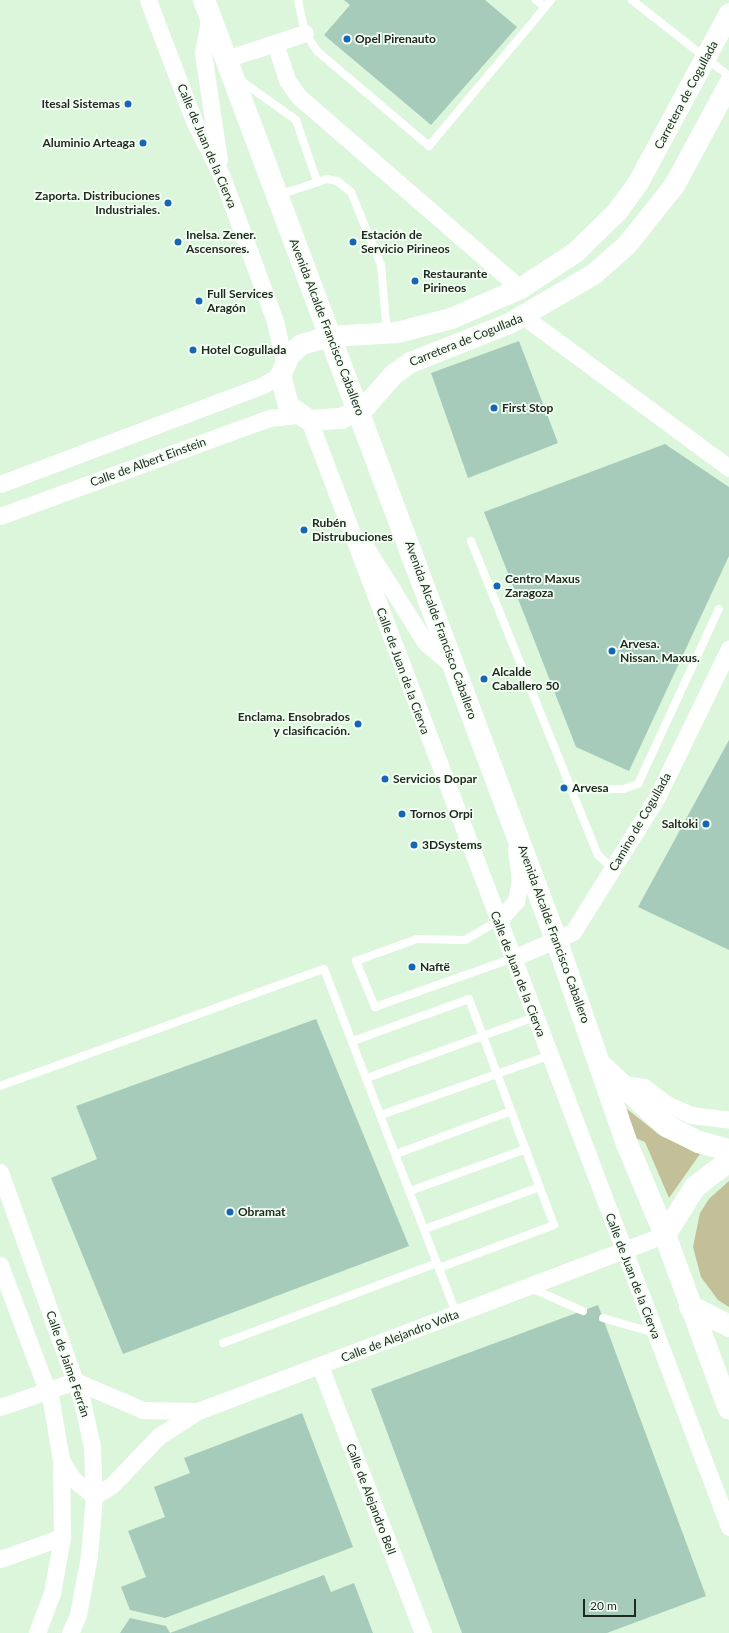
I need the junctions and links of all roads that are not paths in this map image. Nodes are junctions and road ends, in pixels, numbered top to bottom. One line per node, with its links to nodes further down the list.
1 (148, 0): 15 (street, Calle de Juan de la Cierva)
2 (298, 0): 9 (lane)
3 (536, 0): 7 (lane)
4 (551, 0): 7 (lane)
5 (632, 0): 11 (lane)
6 (207, 7): 12 (main road, Avenida Alcalde Francisco Caballero); 15 (street)
7 (545, 7): 9 (lane)
8 (729, 13): 11 (street, Carretera de Cogullada)
9 (306, 33): 10 (street)
10 (274, 43): 12 (street); 18 (street)
11 (705, 59): 13 (lane); 18 (street, Carretera de Cogullada)
12 (229, 67): 16 (lane); 17 (main road, Avenida Alcalde Francisco Caballero)
13 (729, 76)
14 (729, 83): 19 (street, Carretera de Cogullada)
15 (222, 177): 22 (street, Calle de Juan de la Cierva)
16 (317, 181): 17 (lane); 20 (lane)
17 (278, 195): 21 (main road, Avenida Alcalde Francisco Caballero)
18 (520, 288): 20 (street, Carretera de Cogullada)
19 (523, 316): 23 (street, Carretera de Cogullada); 25 (street)
20 (387, 333): 21 (street, Carretera de Cogullada)
21 (329, 336): 22 (street, Carretera de Cogullada); 23 (main road, Avenida Alcalde Francisco Caballero)
22 (282, 368): 24 (street); 26 (street)
23 (359, 410): 24 (street, Carretera de Cogullada); 32 (main road, Avenida Alcalde Francisco Caballero)
24 (303, 417): 27 (street, Calle de Juan de la Cierva); 28 (street, Calle de Albert Einstein)
25 (729, 468)
26 (0, 484)
27 (346, 515): 32 (street); 36 (street, Calle de Juan de la Cierva)
28 (0, 516)
29 (471, 541): 33 (lane)
30 (719, 609): 33 (lane)
31 (729, 649): 35 (street, Camino de Cogullada)
32 (455, 667): 34 (main road, Avenida Alcalde Francisco Caballero)
33 (572, 789): 35 (lane)
34 (514, 827): 36 (street); 37 (main road, Avenida Alcalde Francisco Caballero)
35 (613, 869): 37 (street, Camino de Cogullada)
36 (498, 921): 38 (street, Calle de Juan de la Cierva); 38 (lane)
37 (557, 942): 38 (street, Camino de Cogullada); 43 (main road, Avenida Alcalde Francisco Caballero)
38 (513, 958): 39 (street, Calle de Juan de la Cierva)
39 (535, 1017): 40 (lane); 42 (street, Calle de Juan de la Cierva)
40 (482, 1036): 41 (lane); 44 (lane); 45 (lane)
41 (353, 1041): 45 (lane); 47 (lane)
42 (550, 1055): 44 (lane); 60 (street, Calle de Juan de la Cierva)
43 (603, 1067): 46 (main road, Avenida Alcalde Francisco Caballero); 59 (main road, Avenida Alcalde Francisco Caballero)
44 (497, 1074): 48 (lane); 49 (lane)
45 (367, 1078): 49 (lane)
46 (623, 1084): 50 (street); 52 (main road, Avenida Alcalde Francisco Caballero)
47 (0, 1086)
48 (511, 1111): 51 (lane); 53 (lane)
49 (381, 1115): 53 (lane)
50 (729, 1120)
51 (526, 1149): 56 (lane); 57 (lane)
52 (729, 1150)
53 (396, 1154): 57 (lane)
54 (729, 1161): 59 (main road)
55 (0, 1172): 74 (street, Calle de Jaime Ferrán)
56 (540, 1187): 58 (lane); 63 (lane)
57 (410, 1191): 58 (lane)
58 (425, 1229): 63 (lane)
59 (665, 1235): 60 (street, Calle de Alejandro Volta); 66 (main road, Avenida Alcalde Francisco Caballero)
60 (623, 1252): 61 (street, Calle de Alejandro Volta); 64 (street, Calle de Juan de la Cierva)
61 (603, 1261): 64 (street); 65 (street, Calle de Alejandro Volta)
62 (0, 1265): 75 (street)
63 (438, 1265): 68 (lane); 72 (lane)
64 (636, 1280): 71 (street, Calle de Juan de la Cierva)
65 (531, 1288): 67 (lane); 68 (street, Calle de Alejandro Volta)
66 (690, 1306): 70 (main road); 77 (main road, Avenida Alcalde Francisco Caballero)
67 (583, 1310)
68 (457, 1315): 73 (street, Calle de Alejandro Volta)
69 (603, 1318): 71 (lane)
70 (729, 1326)
71 (656, 1334): 81 (street, Calle de Juan de la Cierva)
72 (223, 1343)
73 (320, 1366): 78 (street, Calle de Alejandro Volta); 86 (street, Calle de Alejandro Bell)
74 (75, 1381): 75 (street); 78 (street, Calle de Alejandro Volta); 80 (street, Calle de Jaime Ferrán)
75 (47, 1390): 76 (street); 79 (street)
76 (0, 1407)
77 (729, 1408)
78 (198, 1411): 80 (street, Calle de Alejandro Volta)
79 (61, 1460): 80 (street); 82 (street)
80 (94, 1496): 85 (street, Calle de Jaime Ferrán)
81 (729, 1527)
82 (62, 1536): 83 (street); 84 (street)
83 (0, 1559)
84 (37, 1633)
85 (70, 1633)
86 (423, 1633)

